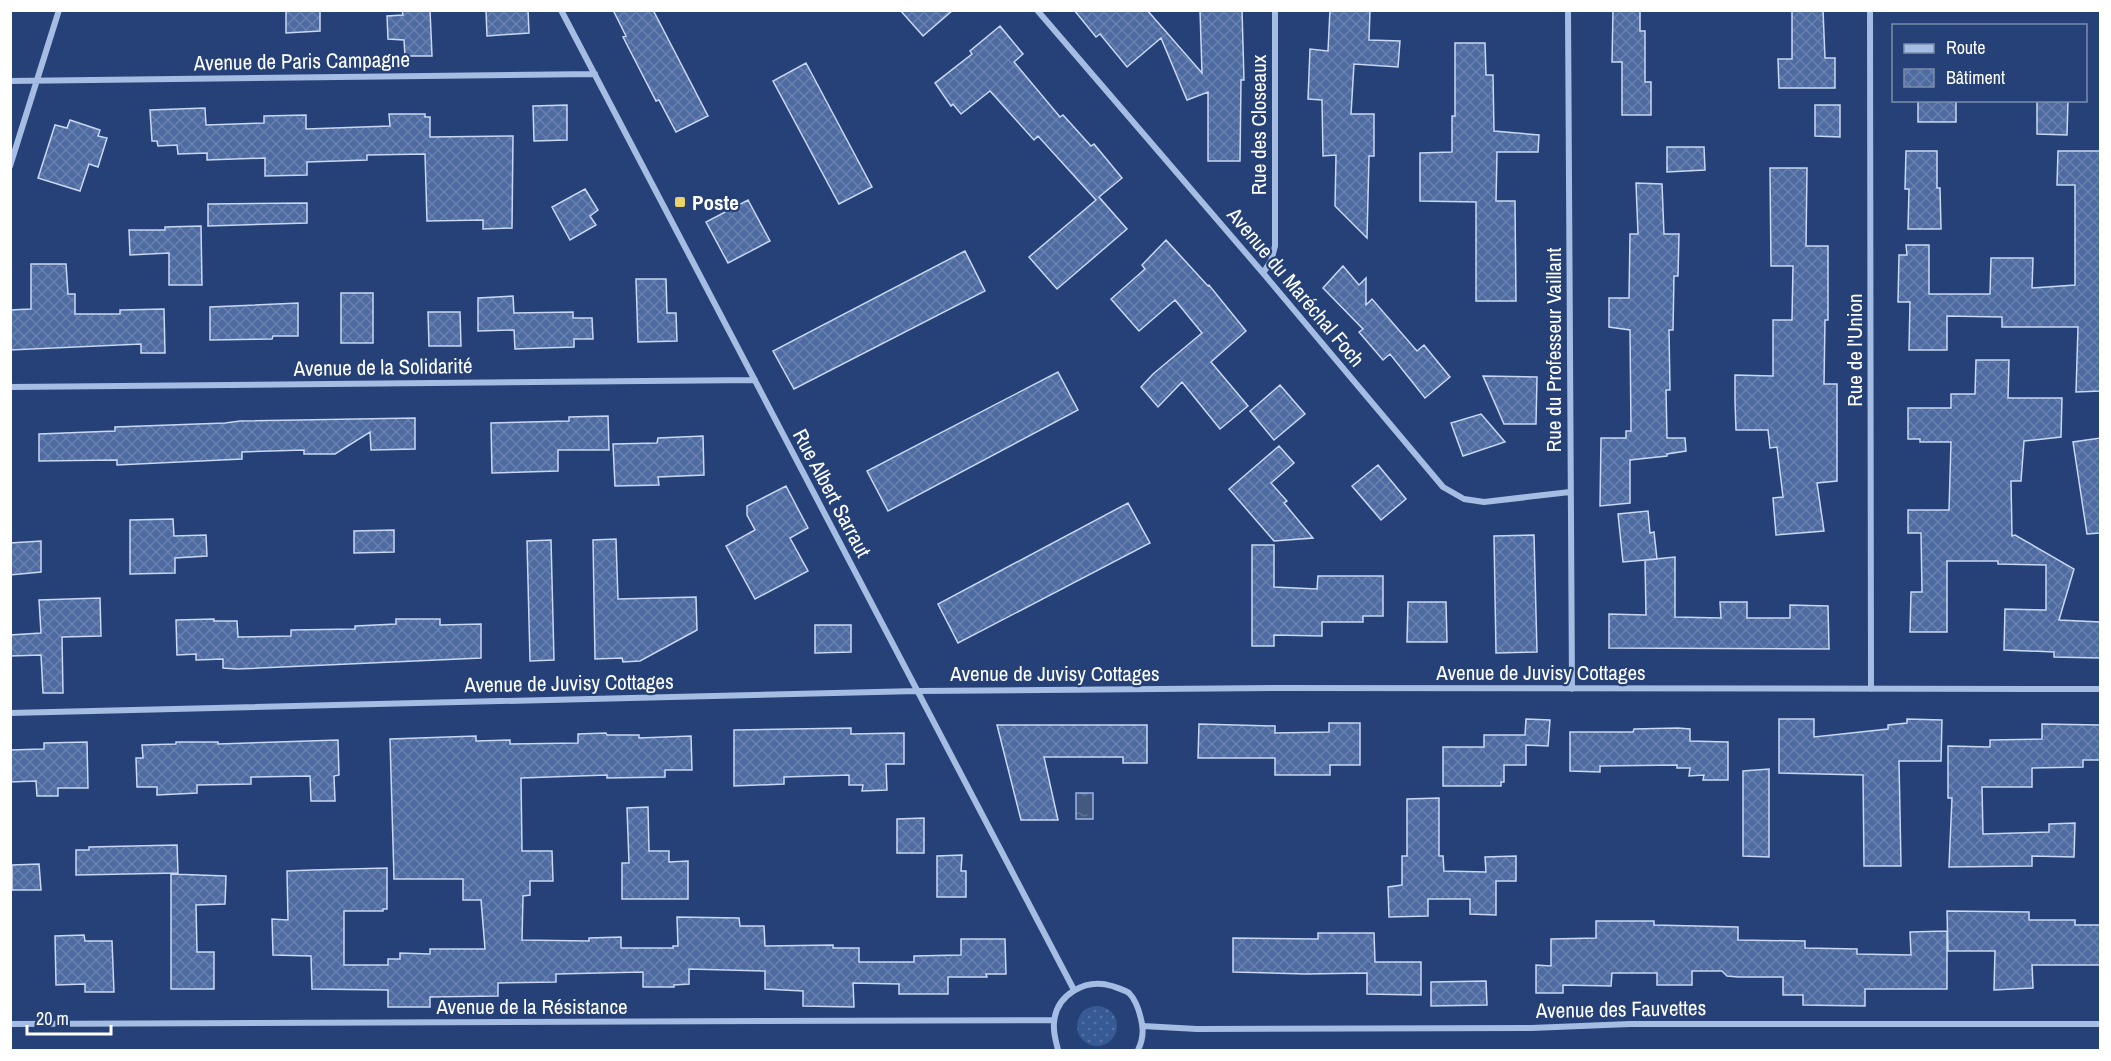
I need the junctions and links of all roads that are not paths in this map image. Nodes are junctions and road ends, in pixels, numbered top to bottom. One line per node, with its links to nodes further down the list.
1 (59, 10): 9 (street)
2 (561, 10): 7 (street, Rue Albert Sarraut)
3 (1037, 10): 11 (street, Avenue du Maréchal Foch)
4 (1275, 10): 11 (street, Rue des Closeaux)
5 (1568, 10): 14 (street, Rue du Professeur Vaillant)
6 (1870, 10): 16 (street, Rue de l'Union)
7 (595, 74): 9 (street, Avenue de Paris Campagne); 12 (street, Rue Albert Sarraut)
8 (10, 81): 9 (street, Avenue de Paris Campagne)
9 (37, 81): 10 (street)
10 (10, 166)
11 (1263, 273): 14 (street, Avenue du Maréchal Foch)
12 (755, 380): 13 (street, Avenue de la Solidarité); 18 (street, Rue Albert Sarraut)
13 (10, 387)
14 (1570, 492): 15 (street, Rue du Professeur Vaillant)
15 (1572, 689): 16 (street, Avenue de Juvisy Cottages); 18 (street, Avenue de Juvisy Cottages)
16 (1871, 689): 17 (street, Avenue de Juvisy Cottages)
17 (2100, 689)
18 (917, 691): 19 (street, Avenue de Juvisy Cottages); 20 (street, Rue Albert Sarraut)
19 (10, 713)
20 (1074, 990): 21 (street); 24 (street)
21 (1054, 1020): 22 (street, Avenue de la Résistance); 25 (street)
22 (10, 1024)
23 (2100, 1024): 24 (street, Avenue des Fauvettes)
24 (1143, 1026): 26 (street)
25 (1058, 1050)
26 (1138, 1050)

